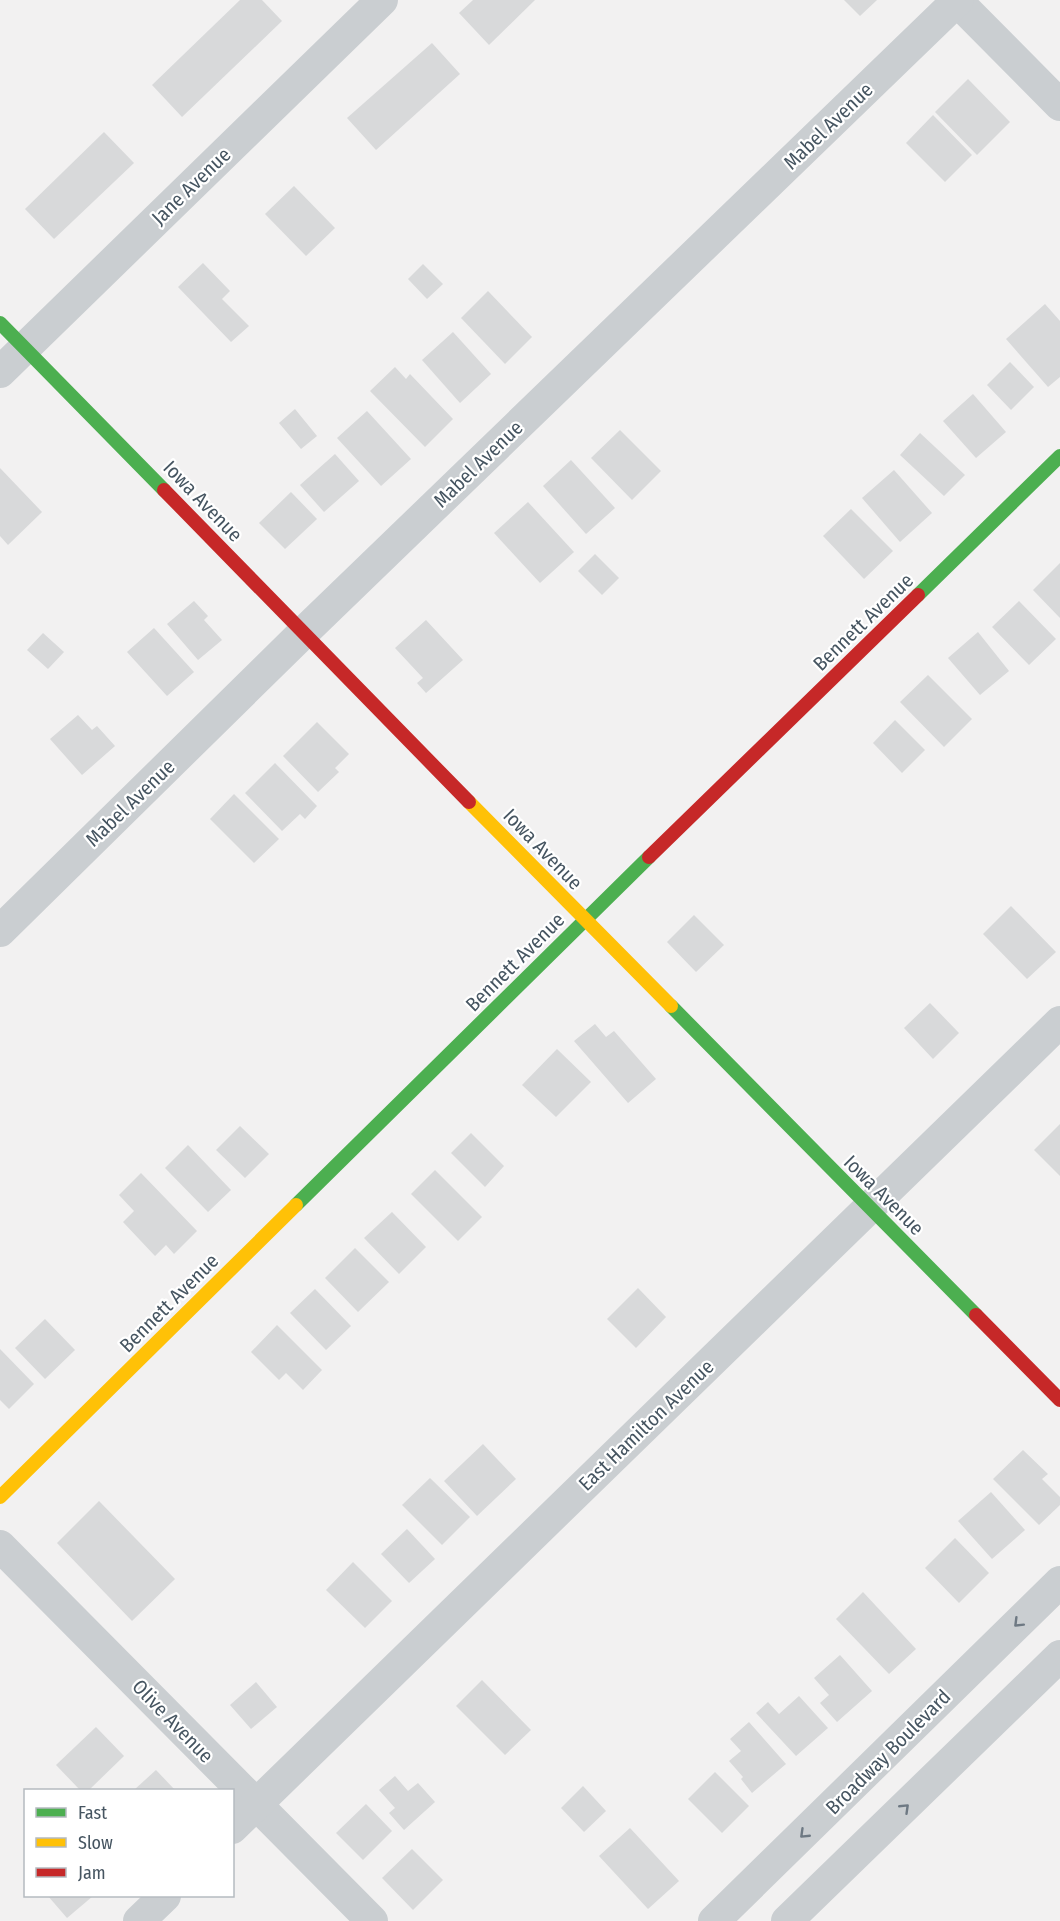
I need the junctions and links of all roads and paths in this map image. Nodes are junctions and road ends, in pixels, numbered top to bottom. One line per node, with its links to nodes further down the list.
1 (382, 0): 5 (street, Jane Avenue)
2 (957, 0): 3 (street); 8 (street, Mabel Avenue)
3 (1060, 105)
4 (0, 322): 5 (street, Iowa Avenue)
5 (25, 347): 6 (street, Jane Avenue); 8 (street, Iowa Avenue)
6 (0, 372)
7 (1060, 456): 9 (street, Bennett Avenue)
8 (304, 632): 9 (street, Iowa Avenue); 10 (street, Mabel Avenue)
9 (585, 920): 12 (street, Iowa Avenue); 14 (street, Bennett Avenue)
10 (0, 931)
11 (1060, 1022): 12 (street, East Hamilton Avenue)
12 (869, 1207): 13 (street, Iowa Avenue); 19 (street, East Hamilton Avenue)
13 (1060, 1400)
14 (0, 1497)
15 (0, 1546): 19 (street, Olive Avenue)
16 (1060, 1582): 18 (street, Broadway Boulevard, one-way to 18)
17 (1060, 1656): 21 (street, one-way to 17)
18 (842, 1798): 21 (street); 25 (street, Broadway Boulevard, one-way to 25)
19 (255, 1805): 20 (street, East Hamilton Avenue); 24 (street, Olive Avenue)
20 (234, 1826)
21 (879, 1834): 26 (street)
22 (164, 1897): 23 (street)
23 (139, 1921)
24 (372, 1921)
25 (714, 1921)
26 (787, 1921)

